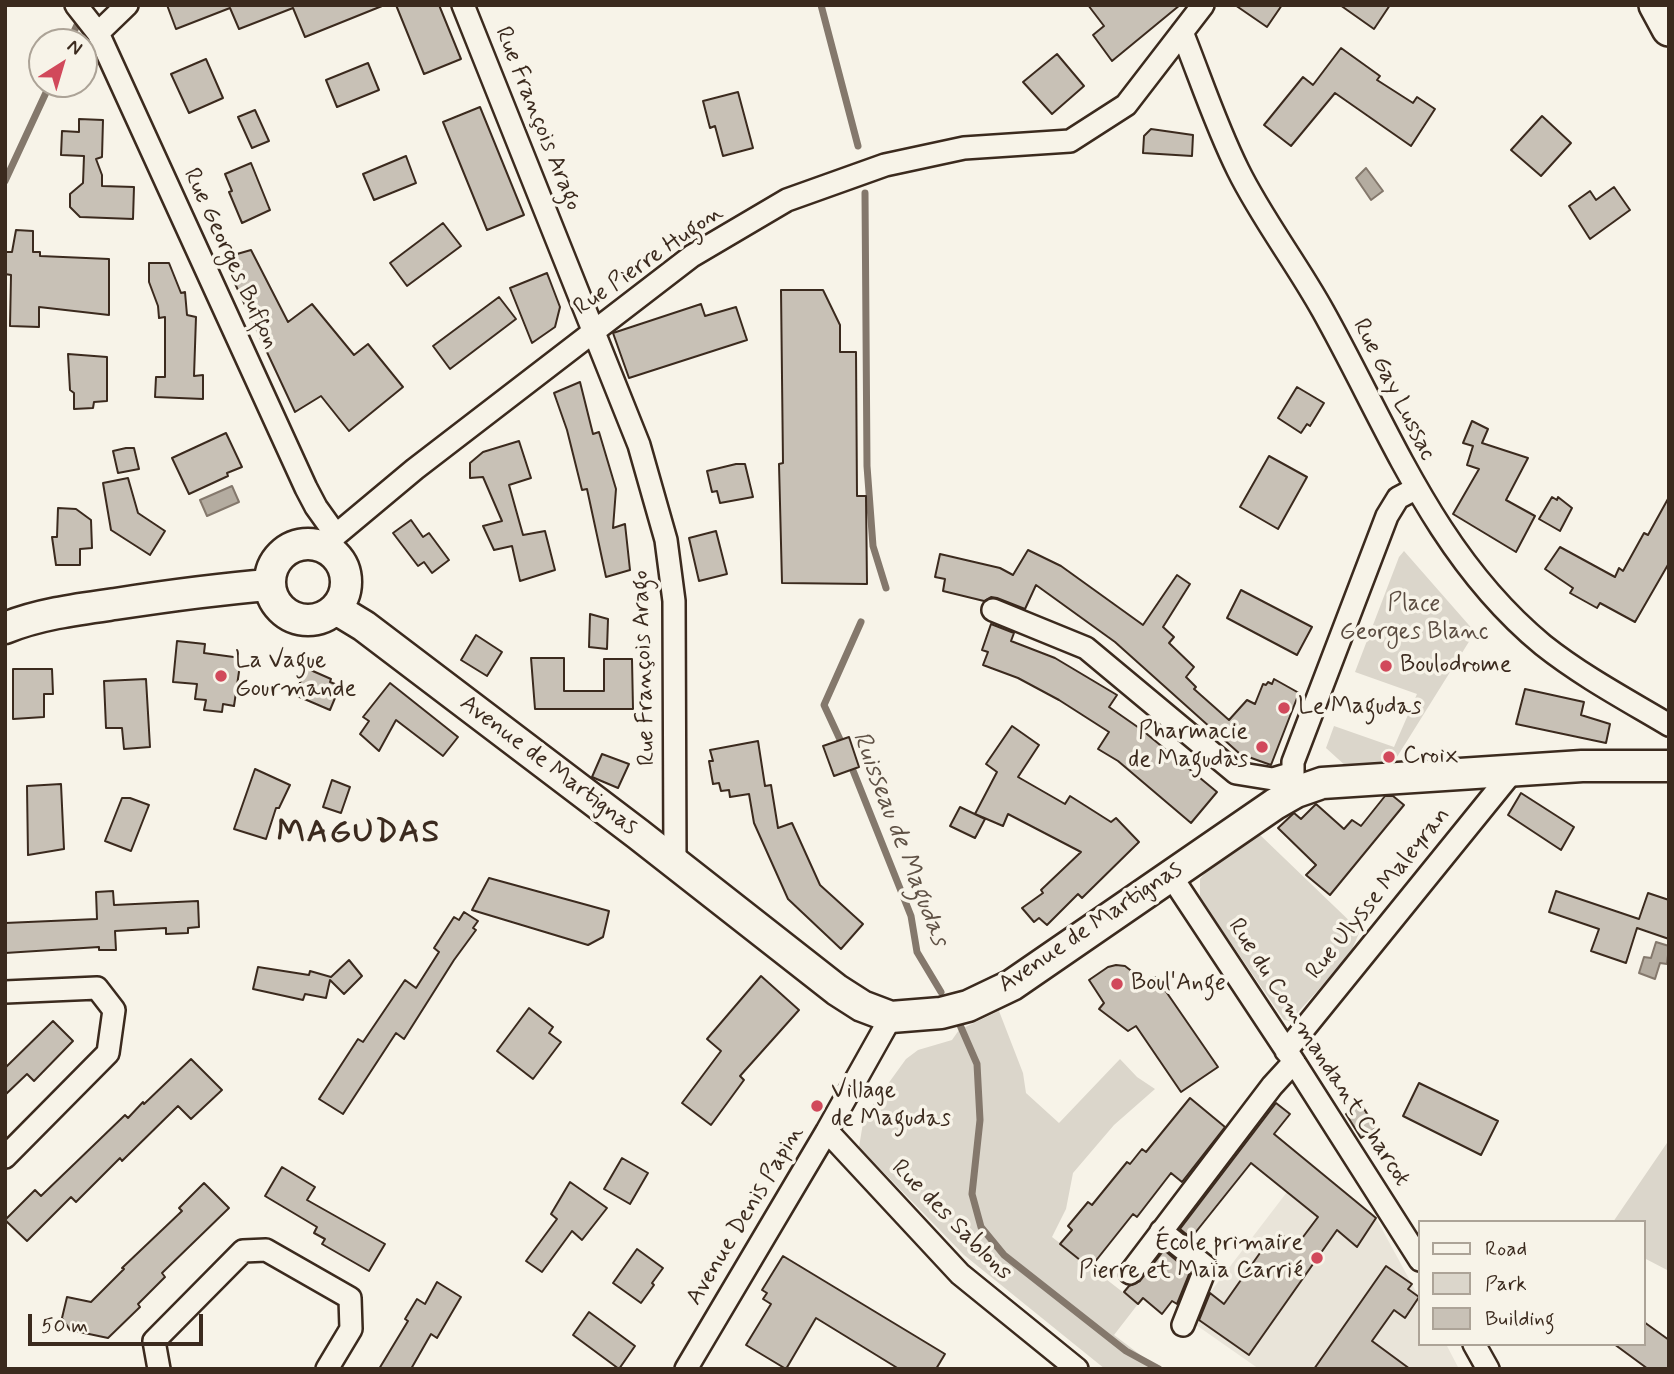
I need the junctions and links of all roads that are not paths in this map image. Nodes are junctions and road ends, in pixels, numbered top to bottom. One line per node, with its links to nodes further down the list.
1 (76, 5): 6 (street, Rue Georges Buffon)
2 (127, 5): 9 (street)
3 (463, 5): 10 (street, Rue François Arago)
4 (1203, 5): 8 (street)
5 (1656, 5): 7 (main road)
6 (94, 28)
7 (1669, 29)
8 (1182, 32): 10 (street, Rue Pierre Hugon); 11 (street, Rue Gay Lussac)
9 (98, 33): 12 (street, Rue Georges Buffon)
10 (593, 331): 12 (street, Rue Pierre Hugon); 21 (street, Rue François Arago)
11 (1415, 489): 17 (street, Rue Gay Lussac); 20 (street)
12 (332, 542): 13 (street); 14 (street)
13 (270, 585): 14 (street); 16 (street)
14 (336, 609): 21 (street, Avenue de Martignas)
15 (993, 610): 20 (street)
16 (9, 621)
17 (1669, 725)
18 (1669, 766): 19 (street, Avenue de Martignas)
19 (1513, 771): 20 (street, Avenue de Martignas); 25 (street, Rue Ulysse Maleyran)
20 (1294, 783): 22 (street, Avenue de Martignas)
21 (675, 863): 24 (street, Avenue de Martignas)
22 (1171, 876): 24 (street, Avenue de Martignas); 25 (street, Rue du Commandant Charcot)
23 (5, 992): 27 (street)
24 (891, 1017): 26 (street, Avenue Denis Papin)
25 (1290, 1056): 28 (street, Rue Ulysse Maleyran); 29 (street, Rue du Commandant Charcot)
26 (827, 1131): 35 (street, Avenue Denis Papin); 36 (street, Rue des Sablons)
27 (5, 1157)
28 (1161, 1231): 30 (street, Rue Ulysse Maleyran); 31 (street)
29 (1418, 1257)
30 (1130, 1273)
31 (1183, 1325)
32 (1475, 1346): 37 (street)
33 (159, 1369): 34 (street)
34 (327, 1369)
35 (685, 1369)
36 (1077, 1369)
37 (1488, 1369)

